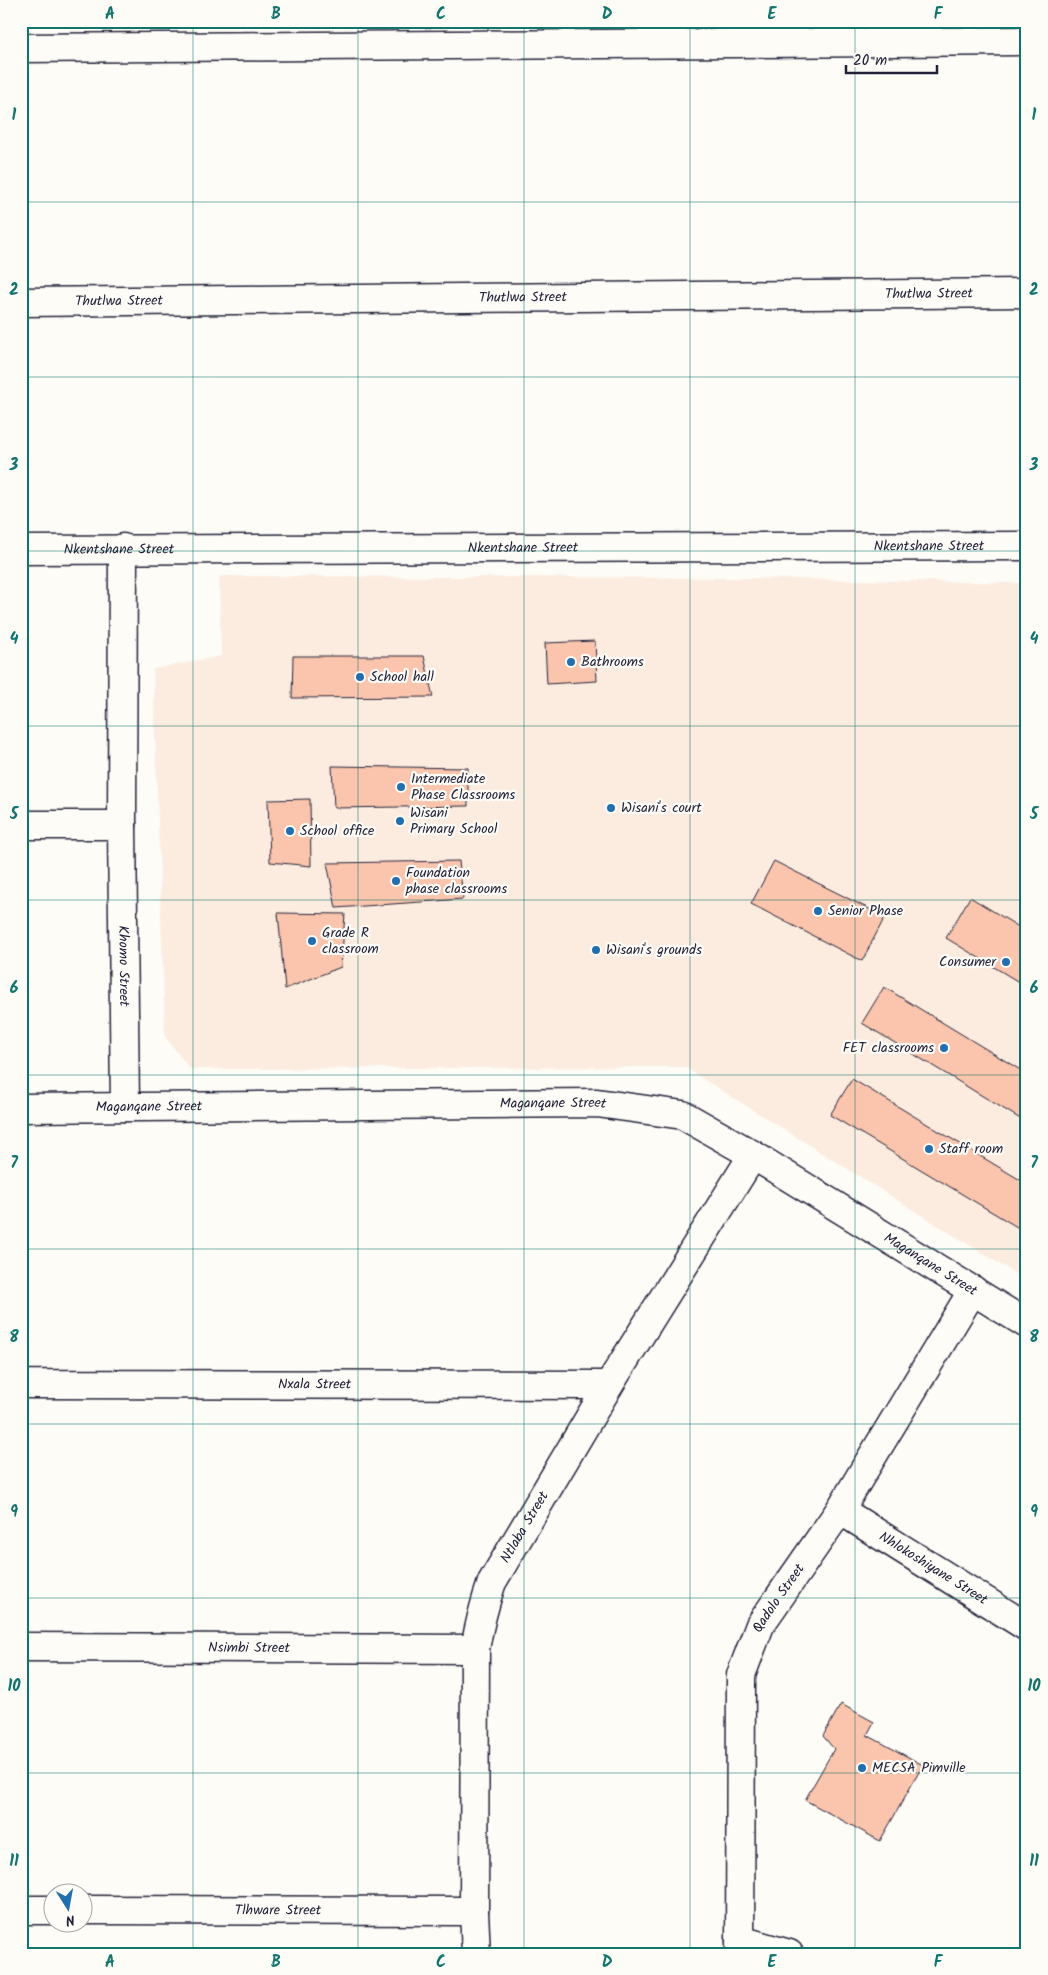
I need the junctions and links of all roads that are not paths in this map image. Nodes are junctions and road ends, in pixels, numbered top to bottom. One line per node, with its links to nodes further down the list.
1 (1027, 41): 2 (street)
2 (21, 48)
3 (1027, 293): 4 (street, Thutlwa Street)
4 (21, 302)
5 (1027, 546): 6 (street, Nkentshane Street)
6 (123, 548): 7 (street, Nkentshane Street); 8 (street, Khomo Street)
7 (21, 550)
8 (122, 825): 9 (street); 10 (street, Khomo Street)
9 (21, 826)
10 (125, 1107): 11 (street, Maganqane Street); 12 (street, Maganqane Street)
11 (21, 1108)
12 (754, 1155): 13 (street, Maganqane Street); 16 (street, Ntlaba Street)
13 (973, 1290): 14 (street, Maganqane Street); 17 (street, Qadolo Street)
14 (1027, 1324)
15 (21, 1382): 16 (street, Nxala Street)
16 (609, 1385): 20 (street, Ntlaba Street)
17 (840, 1510): 18 (street, Nhlokoshiyane Street); 25 (street, Qadolo Street)
18 (1027, 1627)
19 (21, 1647): 20 (street, Nsimbi Street)
20 (475, 1649): 24 (street, Ntlaba Street)
21 (21, 1910): 22 (street)
22 (42, 1910)
23 (92, 1910): 24 (street, Tlhware Street)
24 (474, 1911): 26 (street, Ntlaba Street)
25 (740, 1947): 27 (street)
26 (476, 1954)
27 (789, 1954)

